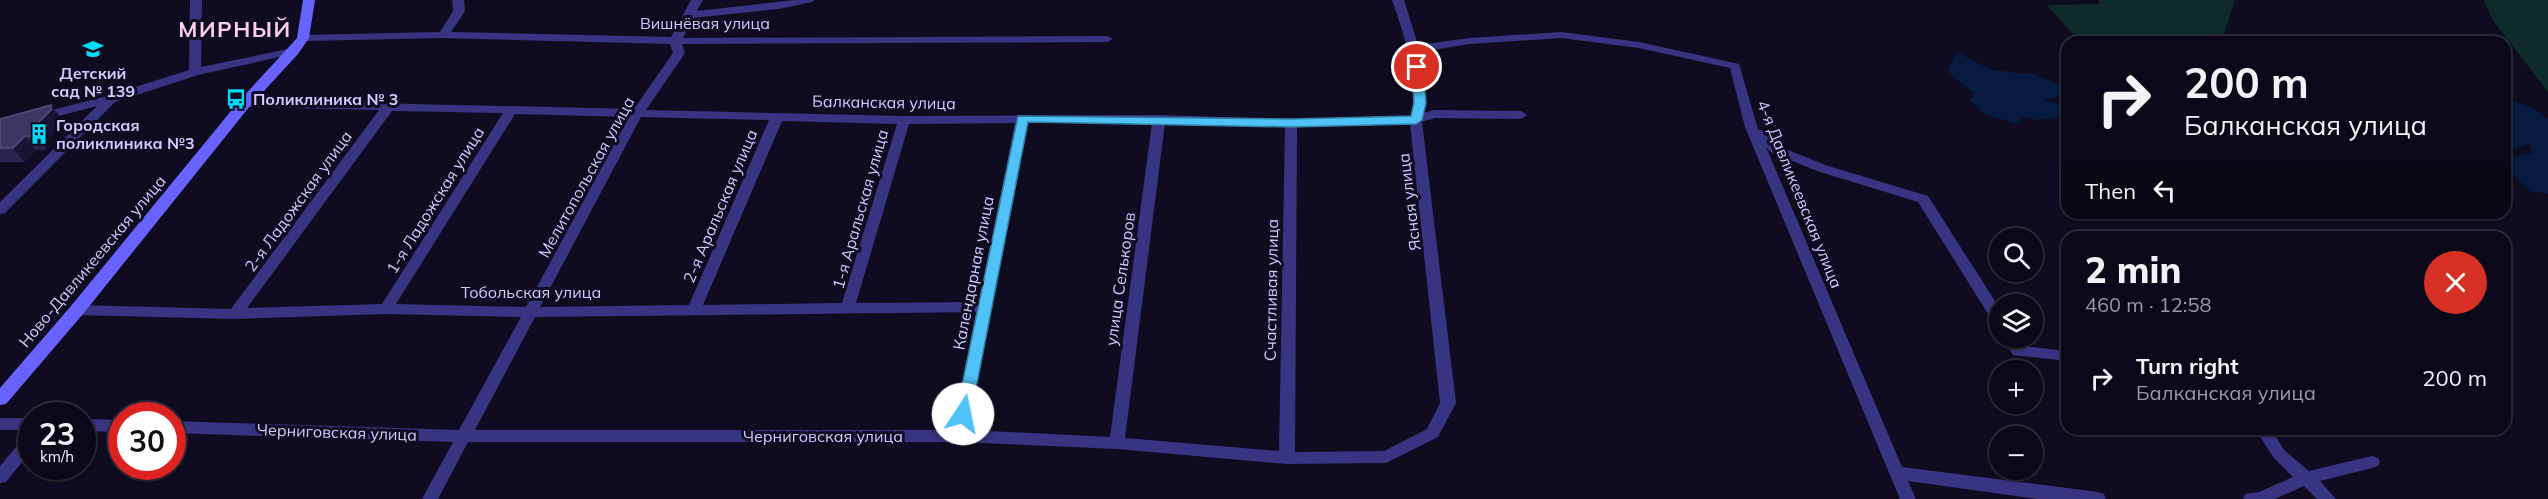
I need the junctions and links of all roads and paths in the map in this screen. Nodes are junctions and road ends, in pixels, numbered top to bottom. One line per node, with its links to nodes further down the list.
1 (196, 0): 14 (street)
2 (309, 0): 9 (street, Ново-Давликеевская улица)
3 (458, 0): 8 (street)
4 (697, 0): 7 (street, Мелитопольская улица)
5 (808, 0): 7 (street)
6 (1398, 0): 12 (street, Ясная улица)
7 (688, 16): 11 (street, Мелитопольская улица)
8 (443, 35): 9 (street, Вишнёвая улица); 11 (street, Вишнёвая улица)
9 (303, 38): 13 (street, Ново-Давликеевская улица)
10 (1107, 39): 11 (street, Вишнёвая улица)
11 (675, 41): 19 (street, Мелитопольская улица)
12 (1415, 49): 25 (street, Ясная улица); 28 (street, 4-я Давликеевская улица)
13 (293, 51): 14 (street); 16 (street, Ново-Давликеевская улица)
14 (195, 72): 15 (street)
15 (111, 99): 26 (street); 29 (street)
16 (245, 103): 17 (street, Балканская улица); 35 (street, Ново-Давликеевская улица)
17 (388, 106): 18 (street, Балканская улица); 37 (street, 2-я Ладожская улица)
18 (511, 110): 19 (street, Балканская улица); 34 (street, 1-я Ладожская улица)
19 (638, 114): 21 (street, Балканская улица); 36 (street, Мелитопольская улица)
20 (1521, 115): 25 (street, Балканская улица)
21 (777, 117): 24 (street, Балканская улица); 32 (street, 2-я Аральская улица)
22 (1022, 118): 23 (street, Балканская улица); 24 (street, Балканская улица); 31 (street, Календарная улица)
23 (1160, 119): 27 (street, Балканская улица); 48 (street, улица Селькоров)
24 (904, 120): 33 (street, 1-я Аральская улица)
25 (1416, 120): 27 (street, Балканская улица); 41 (street, Ясная улица)
26 (22, 122)
27 (1291, 123): 50 (street, Счастливая улица)
28 (1751, 127): 30 (street); 52 (street, 4-я Давликеевская улица)
29 (0, 210)
30 (1989, 304)
31 (984, 307): 33 (street, Тобольская улица); 47 (street, Календарная улица)
32 (695, 308): 33 (street, Тобольская улица); 36 (street, Тобольская улица)
33 (848, 308)
34 (386, 309): 36 (street, Тобольская улица); 37 (street, Тобольская улица)
35 (77, 310): 37 (street, Тобольская улица); 40 (street, Ново-Давликеевская улица)
36 (532, 312): 45 (street, Мелитопольская улица)
37 (235, 314)
38 (2016, 348): 39 (street)
39 (2061, 355)
40 (0, 399)
41 (1448, 403): 50 (street, Черниговская улица)
42 (0, 424): 43 (street)
43 (18, 424)
44 (186, 427): 45 (street, Черниговская улица)
45 (464, 435): 47 (street, Черниговская улица); 55 (street, Мелитопольская улица)
46 (2267, 435): 54 (street)
47 (959, 436): 48 (street, Черниговская улица)
48 (1117, 443): 50 (street, Черниговская улица)
49 (18, 455): 53 (street)
50 (1287, 458)
51 (2372, 462): 54 (street)
52 (1899, 473): 56 (street, 4-я Давликеевская улица); 57 (street)
53 (0, 477)
54 (2304, 479): 58 (street); 59 (street)
55 (430, 499)
56 (1908, 499)
57 (2097, 499)
58 (2251, 499)
59 (2328, 499)

